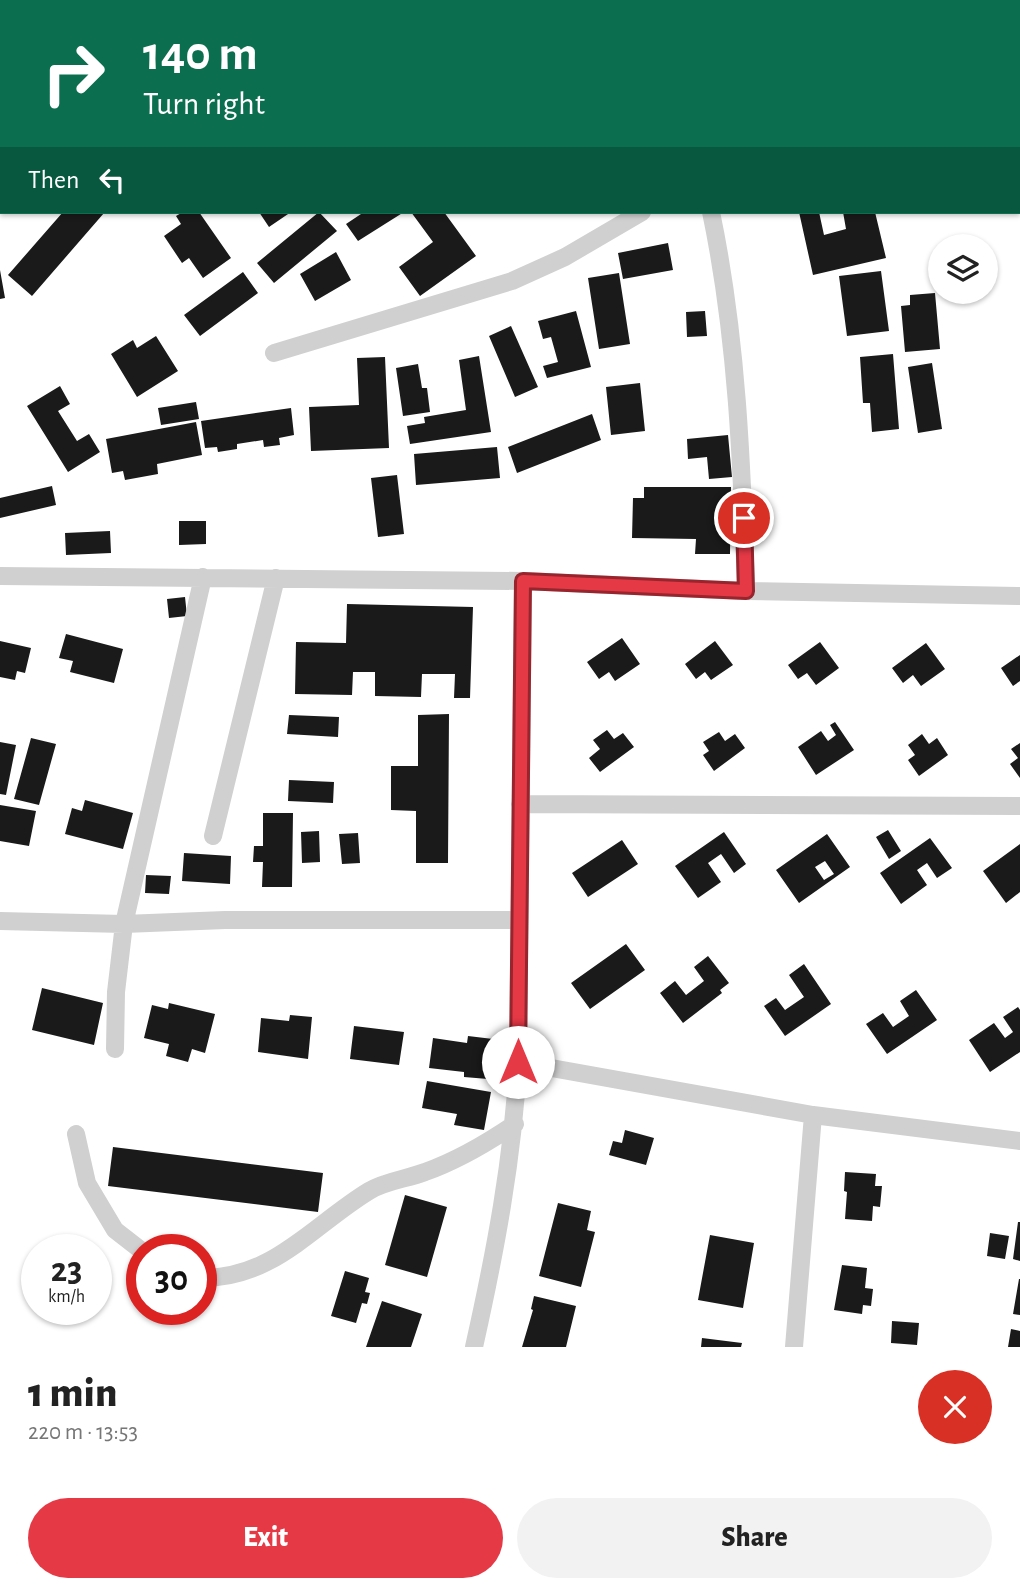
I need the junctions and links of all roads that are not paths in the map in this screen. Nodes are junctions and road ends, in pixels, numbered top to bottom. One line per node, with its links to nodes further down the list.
1 (639, 214): 3 (street)
2 (711, 214): 8 (street)
3 (274, 353)
4 (0, 576): 5 (street)
5 (203, 578): 6 (street); 15 (street)
6 (276, 578): 7 (street); 12 (street)
7 (523, 581): 8 (street); 10 (street)
8 (746, 591): 9 (street)
9 (1020, 596)
10 (520, 804): 11 (street); 13 (street)
11 (1020, 806)
12 (213, 836)
13 (519, 920): 15 (street); 17 (street)
14 (0, 921): 15 (street)
15 (124, 924): 16 (street)
16 (115, 1049)
17 (518, 1062): 18 (street); 19 (street)
18 (813, 1115): 21 (street); 25 (street)
19 (514, 1124): 23 (street); 24 (street)
20 (76, 1134): 22 (street)
21 (1020, 1141)
22 (126, 1239)
23 (217, 1278)
24 (474, 1347)
25 (794, 1347)

